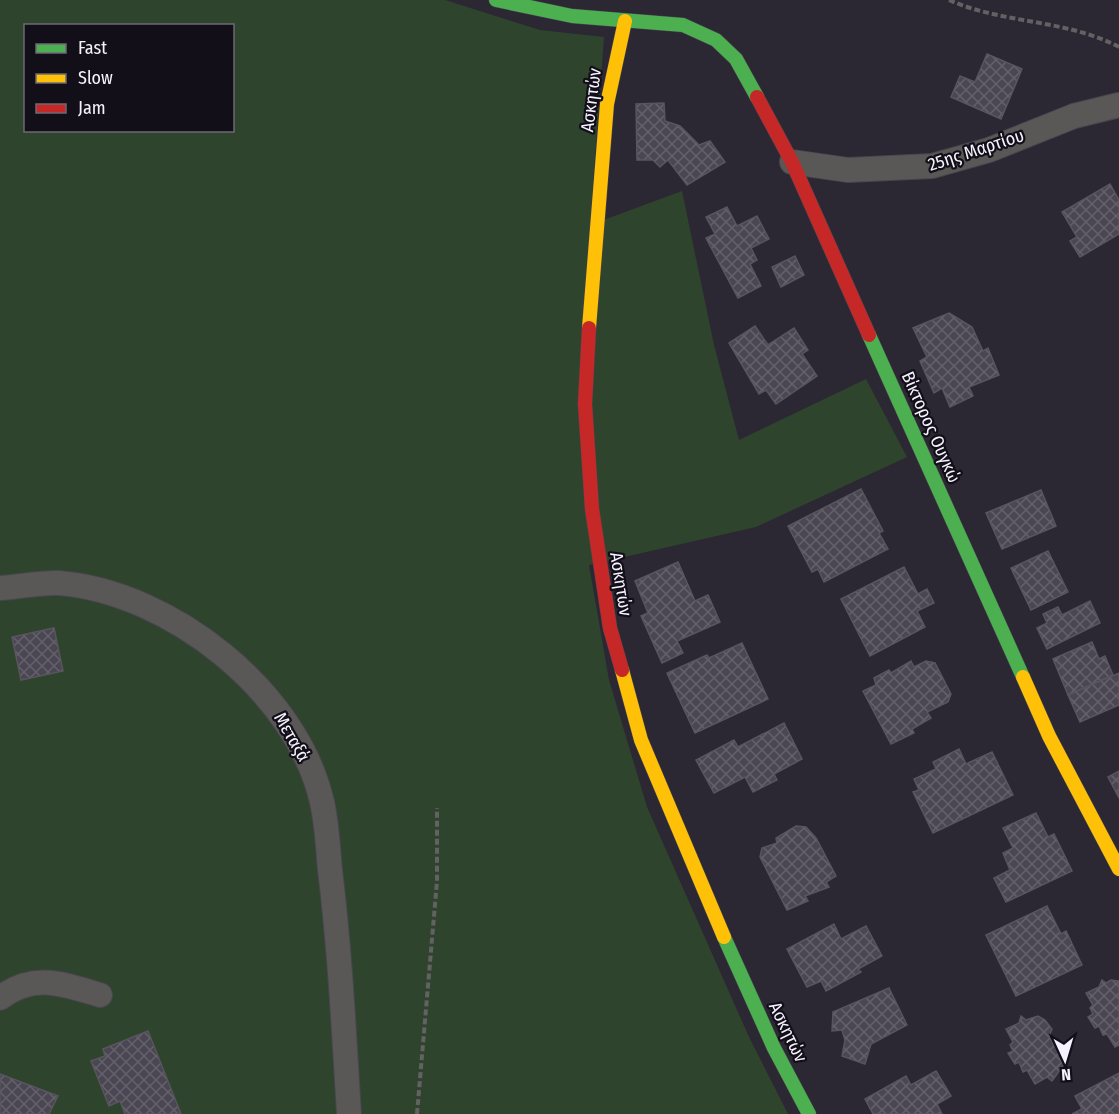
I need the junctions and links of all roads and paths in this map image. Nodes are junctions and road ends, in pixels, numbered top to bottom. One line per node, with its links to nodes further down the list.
1 (496, 0): 3 (street)
2 (949, 0): 4 (path)
3 (625, 21): 6 (street, Βίκτορος Ουγκώ); 14 (street, Ασκητών)
4 (1119, 47)
5 (1119, 105): 6 (street, 25ης Μαρτίου)
6 (792, 162): 9 (street, Βίκτορος Ουγκώ)
7 (0, 588): 12 (street, Μεταξά)
8 (437, 808): 13 (path)
9 (1119, 869)
10 (100, 995): 11 (street)
11 (0, 998)
12 (349, 1114)
13 (417, 1114)
14 (809, 1114)

